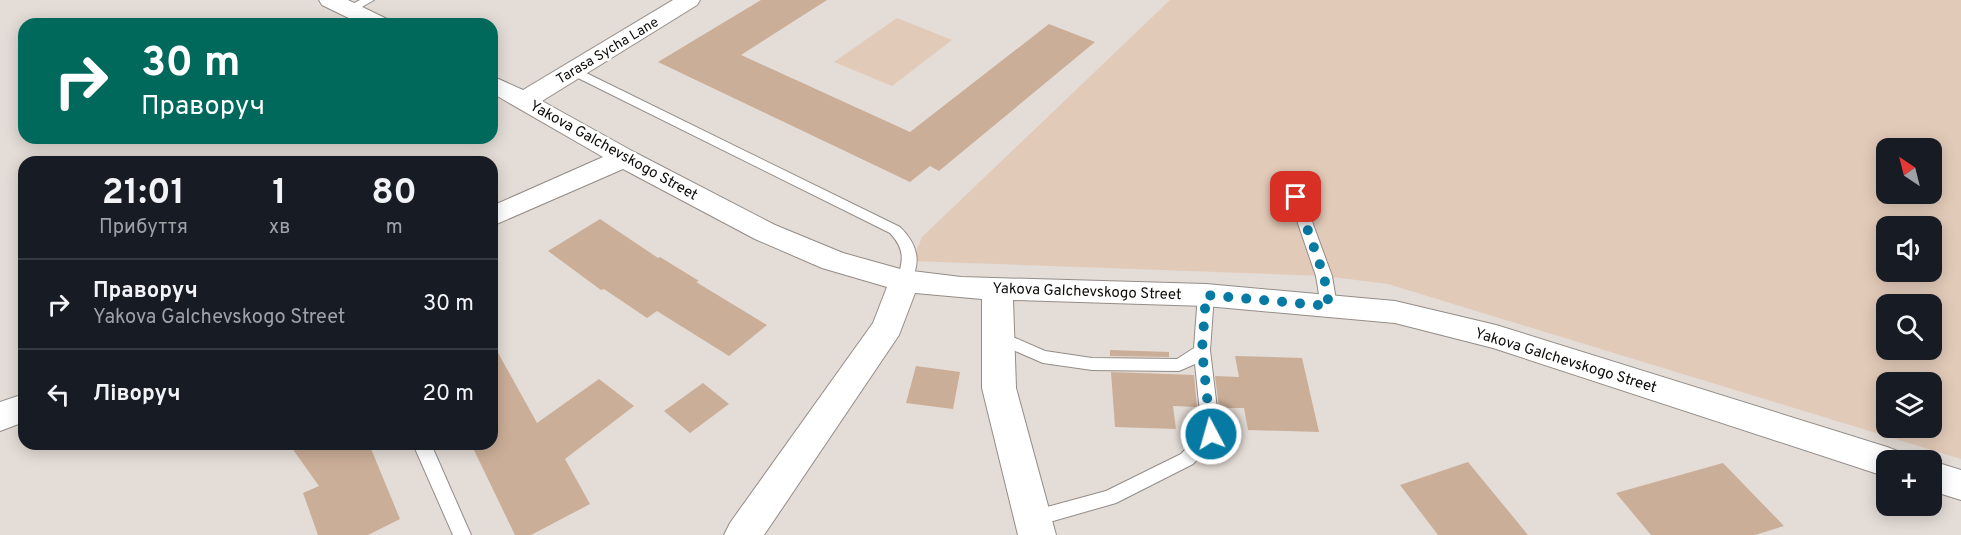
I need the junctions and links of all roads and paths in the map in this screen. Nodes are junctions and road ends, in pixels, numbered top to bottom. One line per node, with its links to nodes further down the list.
1 (330, 0): 3 (street)
2 (689, 0): 5 (street, Tarasa Sycha Lane)
3 (359, 5): 4 (street)
4 (373, 18)
5 (574, 71): 7 (street, Tarasa Sycha Lane); 11 (lane)
6 (498, 86): 7 (street, Yakova Galchevskogo Street)
7 (525, 100): 8 (street, Yakova Galchevskogo Street)
8 (624, 158): 10 (street); 11 (street, Yakova Galchevskogo Street)
9 (1296, 197): 14 (lane)
10 (498, 214)
11 (904, 280): 12 (street, Yakova Galchevskogo Street); 25 (street)
12 (997, 289): 13 (street, Yakova Galchevskogo Street); 15 (street)
13 (1206, 295): 14 (street, Yakova Galchevskogo Street); 16 (lane)
14 (1329, 306): 20 (street, Yakova Galchevskogo Street)
15 (998, 337): 16 (lane); 23 (street)
16 (1202, 350): 23 (lane)
17 (18, 410): 18 (street)
18 (0, 417)
19 (425, 450): 24 (lane)
20 (1876, 458)
21 (1942, 479): 22 (street)
22 (1961, 485)
23 (1035, 527)
24 (462, 535)
25 (743, 535)

